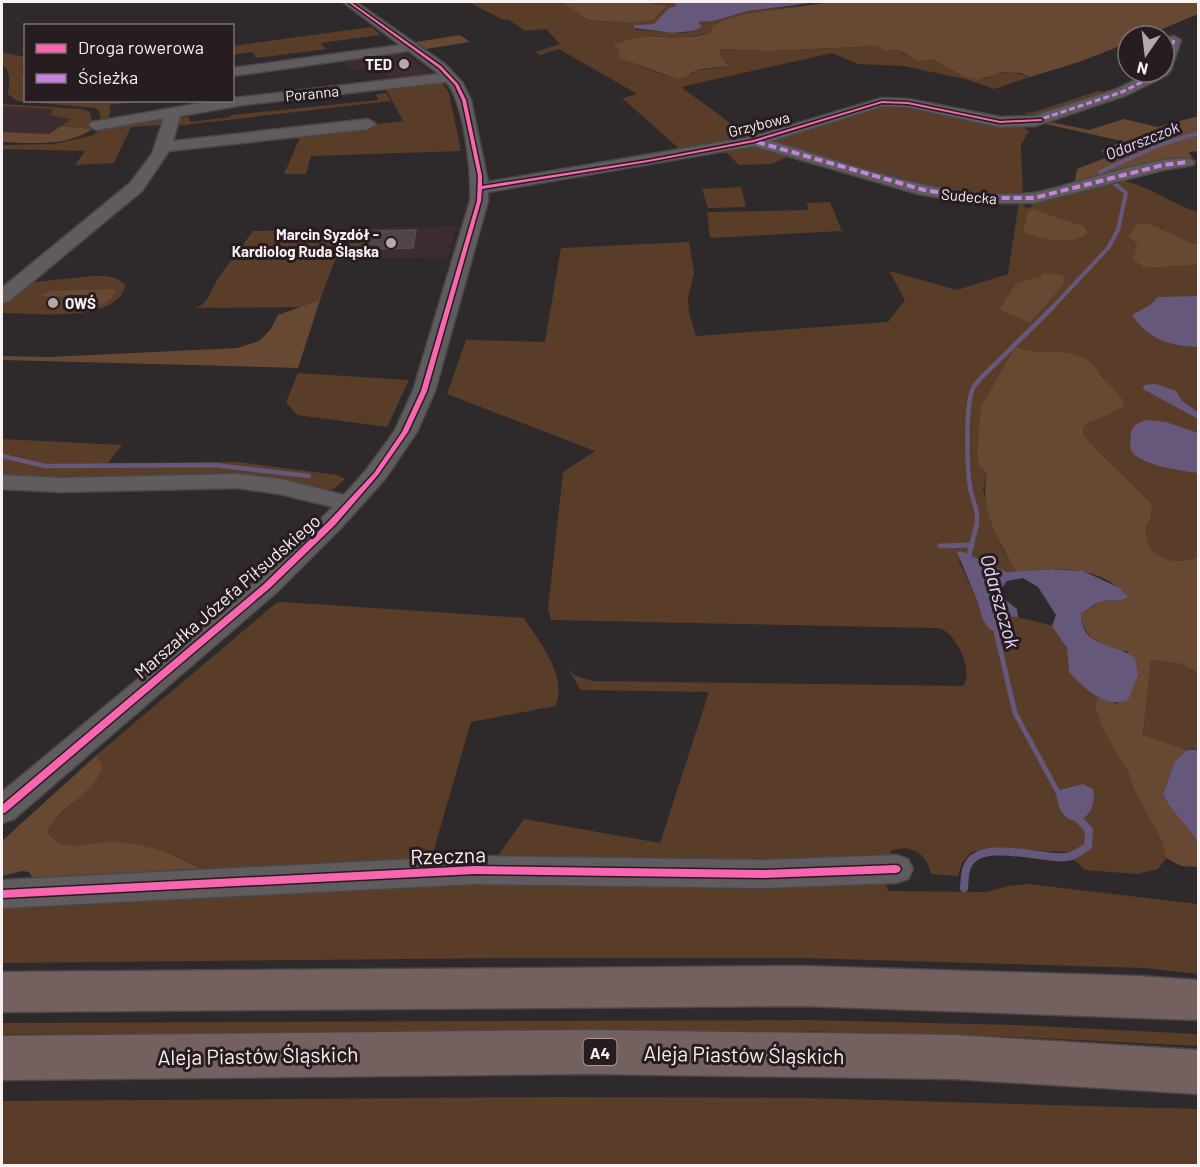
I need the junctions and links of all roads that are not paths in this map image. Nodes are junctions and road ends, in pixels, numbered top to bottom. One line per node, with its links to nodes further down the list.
1 (350, 2): 2 (street, Marszałka Józefa Piłsudskiego)
2 (412, 47): 3 (street); 4 (street, Marszałka Józefa Piłsudskiego)
3 (234, 72)
4 (450, 77): 6 (street, Poranna); 12 (street, Marszałka Józefa Piłsudskiego)
5 (1138, 84): 9 (street, Grzybowa)
6 (174, 112): 8 (street, Poranna); 10 (street)
7 (368, 124): 10 (street)
8 (97, 125)
9 (754, 141): 11 (street, Sudecka); 12 (street, Grzybowa)
10 (161, 147): 13 (street)
11 (1187, 162)
12 (481, 188): 15 (street, Marszałka Józefa Piłsudskiego)
13 (2, 297)
14 (2, 482): 15 (street, Marszałka Józefa Piłsudskiego)
15 (350, 504): 16 (street, Marszałka Józefa Piłsudskiego)
16 (2, 810)
17 (896, 869): 18 (street, Rzeczna)
18 (2, 894)
19 (2, 992): 20 (highway)
20 (1198, 1000)
21 (2, 1058): 22 (highway, Aleja Piastów Śląskich / A4)
22 (1198, 1072)

